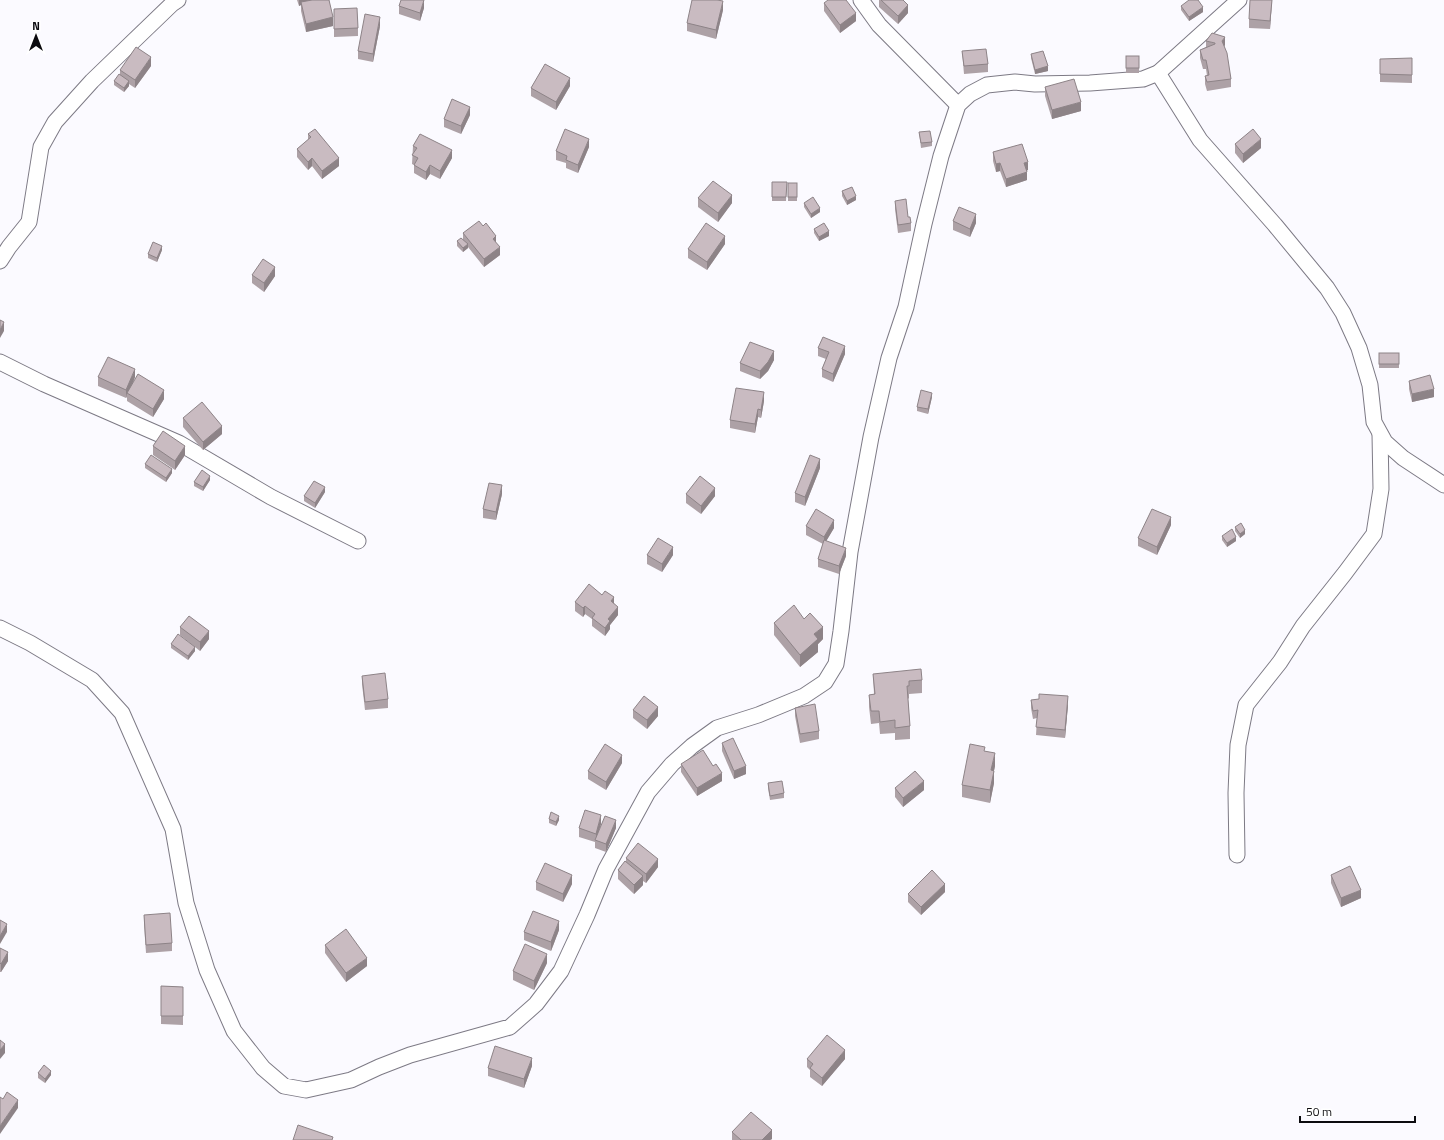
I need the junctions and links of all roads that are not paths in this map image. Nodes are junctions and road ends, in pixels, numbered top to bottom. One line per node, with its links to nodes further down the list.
1 (178, 0): 6 (street)
2 (861, 0): 5 (street)
3 (1239, 0): 4 (street)
4 (1158, 73): 5 (street); 8 (street)
5 (958, 106): 11 (street)
6 (0, 261)
7 (0, 362): 10 (street)
8 (1380, 434): 9 (street); 12 (street)
9 (1444, 485)
10 (358, 541)
11 (0, 628)
12 (1237, 855)

